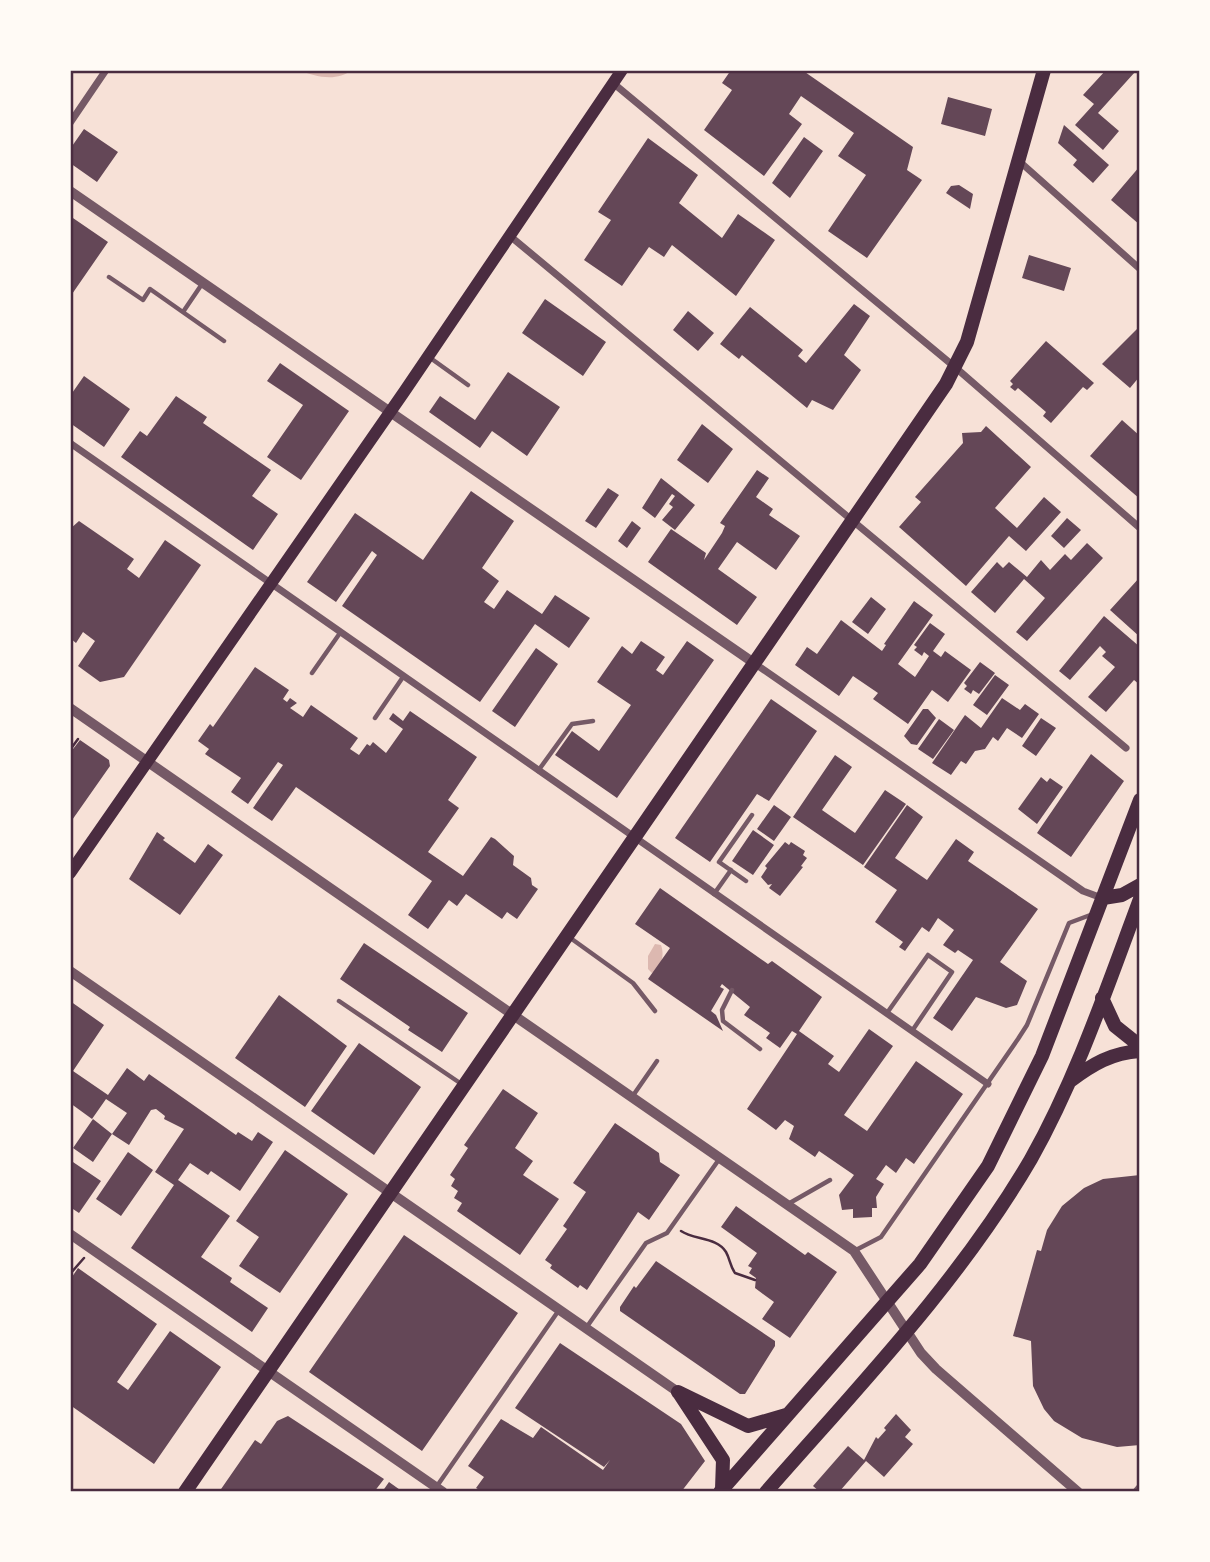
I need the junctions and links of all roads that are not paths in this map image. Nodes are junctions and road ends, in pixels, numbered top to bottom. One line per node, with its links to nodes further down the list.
1 (106, 70): 5 (street)
2 (622, 70): 4 (main road)
3 (1044, 70): 6 (main road)
4 (613, 83): 8 (main road); 15 (street)
5 (70, 122)
6 (1019, 161): 9 (street); 15 (main road)
7 (70, 191): 11 (street)
8 (510, 236): 14 (main road); 19 (street)
9 (1140, 269)
10 (109, 277): 12 (lane)
11 (203, 282): 12 (lane); 17 (street)
12 (183, 312): 13 (lane)
13 (224, 341)
14 (428, 357): 16 (lane); 17 (main road)
15 (956, 368): 19 (main road); 20 (street)
16 (468, 385)
17 (391, 411): 21 (main road); 23 (street)
18 (70, 443): 21 (street)
19 (853, 520): 23 (main road); 29 (street)
20 (1140, 528)
21 (269, 583): 22 (street); 30 (main road)
22 (340, 633): 24 (lane); 25 (street)
23 (754, 663): 34 (main road); 41 (street)
24 (312, 673)
25 (403, 677): 27 (lane); 31 (street)
26 (70, 708): 30 (street)
27 (375, 718)
28 (593, 721): 31 (lane)
29 (1126, 748)
30 (146, 761): 36 (main road); 49 (street)
31 (538, 772): 34 (street)
32 (1140, 800): 41 (main road)
33 (751, 815): 35 (lane)
34 (635, 840): 39 (street); 42 (main road)
35 (731, 870): 37 (lane); 39 (lane)
36 (70, 873)
37 (746, 881)
38 (1140, 885): 41 (main road)
39 (714, 894): 48 (street)
40 (1140, 899): 45 (main road)
41 (1100, 905): 55 (lane); 64 (main road)
42 (567, 936): 47 (lane); 49 (main road)
43 (70, 971): 60 (street)
44 (732, 990): 52 (lane)
45 (1102, 998): 51 (main road); 54 (main road)
46 (340, 1001): 56 (lane)
47 (655, 1011)
48 (887, 1013): 50 (street); 50 (lane)
49 (513, 1014): 56 (main road); 57 (street)
50 (912, 1031): 55 (street)
51 (1140, 1048): 54 (main road)
52 (760, 1049)
53 (657, 1061): 57 (lane)
54 (1069, 1082): 67 (main road)
55 (988, 1084): 63 (lane)
56 (463, 1086): 60 (main road)
57 (632, 1097): 58 (street)
58 (720, 1158): 61 (street); 66 (lane)
59 (830, 1180): 61 (lane)
60 (390, 1193): 65 (street); 68 (main road)
61 (787, 1205): 63 (street)
62 (70, 1234): 68 (street)
63 (854, 1251): 64 (street)
64 (888, 1301): 67 (street); 70 (main road)
65 (559, 1310): 66 (street); 72 (lane)
66 (586, 1328): 69 (street)
67 (907, 1331): 75 (main road); 76 (street)
68 (267, 1371): 72 (street); 74 (main road)
69 (678, 1392): 70 (main road); 73 (main road)
70 (787, 1415): 73 (main road)
71 (1140, 1485): 77 (lane)
72 (440, 1490)
73 (721, 1491)
74 (185, 1492)
75 (766, 1492)
76 (1078, 1492)
77 (1134, 1492)

